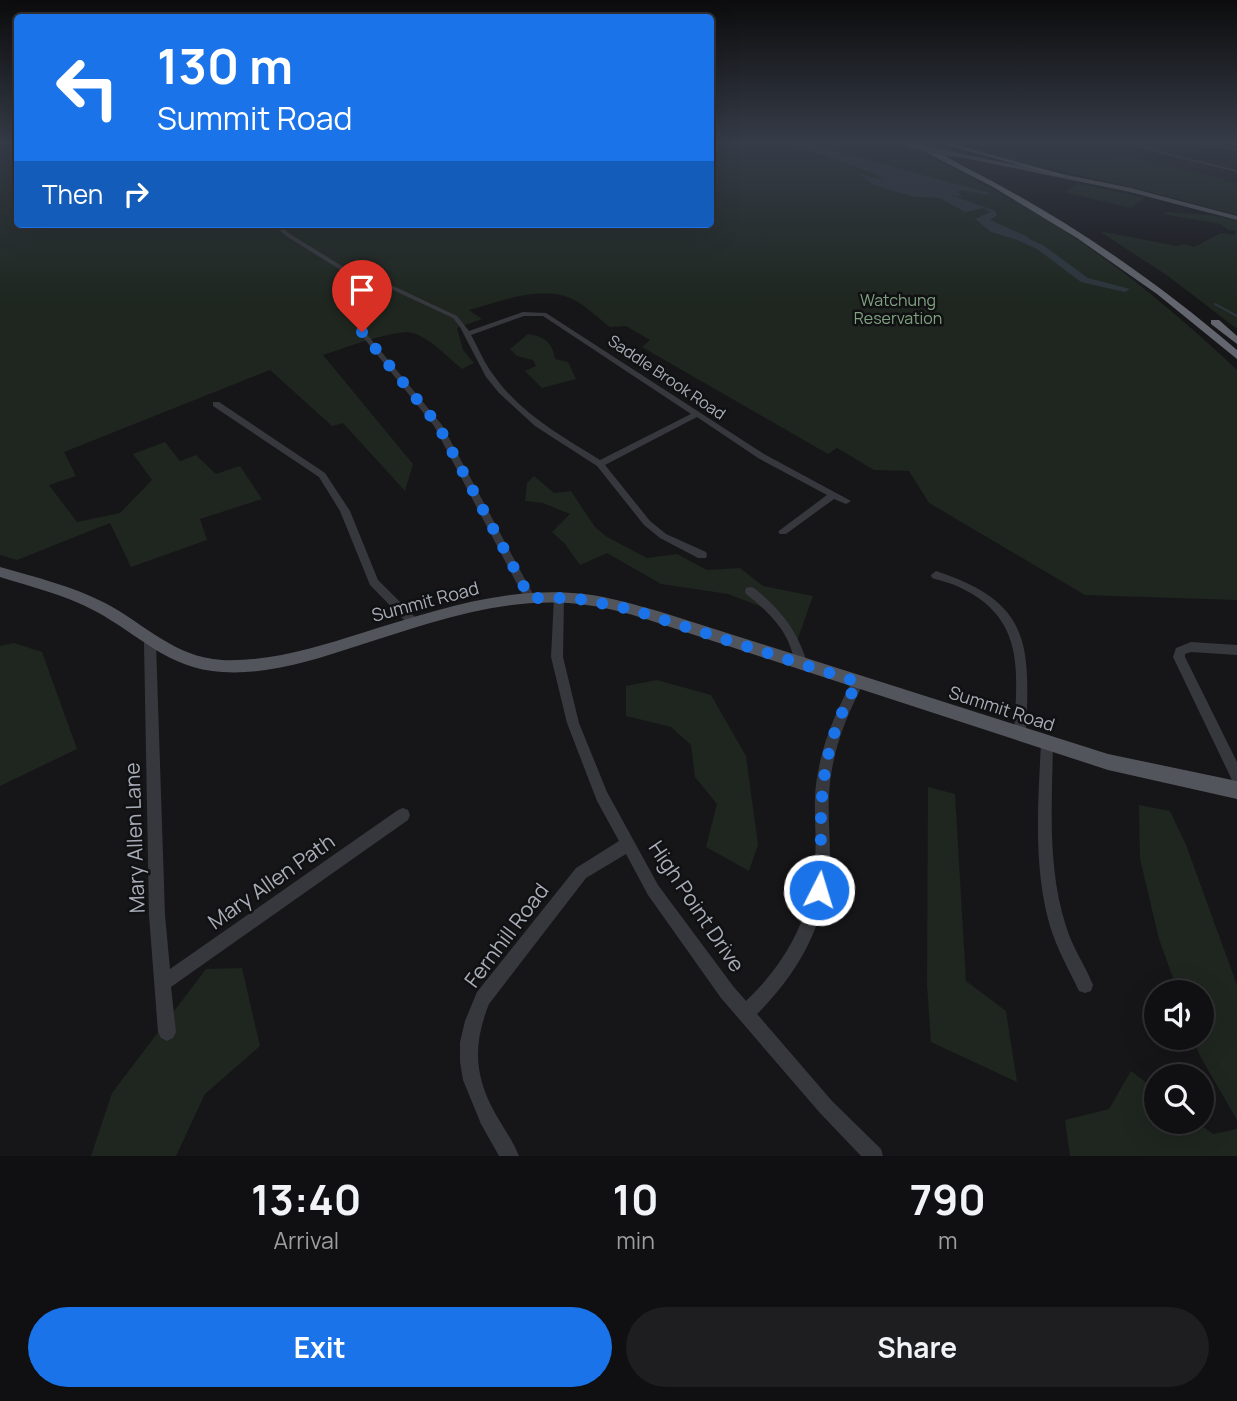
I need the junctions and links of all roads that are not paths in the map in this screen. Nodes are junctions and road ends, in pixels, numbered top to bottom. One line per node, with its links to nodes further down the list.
1 (1013, 195): 11 (highway)
2 (1023, 195): 6 (highway)
3 (1150, 195): 4 (main road)
4 (1237, 218)
5 (280, 228): 7 (street)
6 (1139, 263)
7 (341, 268): 9 (street); 23 (street)
8 (1192, 304): 10 (highway)
9 (467, 334): 13 (street, Saddle Brook Road); 14 (street)
10 (1237, 341)
11 (1237, 356)
12 (216, 404): 24 (street)
13 (697, 414): 14 (street); 15 (street, Saddle Brook Road)
14 (600, 464): 18 (street)
15 (833, 495): 16 (street, Saddle Brook Road); 17 (street)
16 (846, 501)
17 (783, 532)
18 (702, 555)
19 (0, 572): 25 (main road, Summit Road)
20 (936, 575): 29 (street)
21 (750, 591): 27 (street)
22 (559, 597): 23 (main road, Summit Road); 27 (main road, Summit Road); 34 (street, High Point Drive)
23 (530, 598): 24 (main road, Summit Road)
24 (414, 623): 25 (main road, Summit Road)
25 (150, 643): 35 (street, Mary Allen Lane)
26 (1237, 650): 31 (street)
27 (802, 665): 28 (main road, Summit Road)
28 (858, 682): 29 (main road, Summit Road); 37 (street)
29 (1020, 733): 30 (main road, Summit Road)
30 (1046, 743): 32 (main road, Summit Road); 36 (street)
31 (1237, 776)
32 (1237, 790)
33 (403, 815): 35 (street, Mary Allen Path)
34 (628, 844): 37 (street, High Point Drive); 39 (street, Fernhill Road)
35 (163, 983): 38 (street, Mary Allen Lane)
36 (1085, 985)
37 (745, 1014): 40 (street, High Point Drive)
38 (167, 1032)
39 (510, 1156)
40 (874, 1156)

